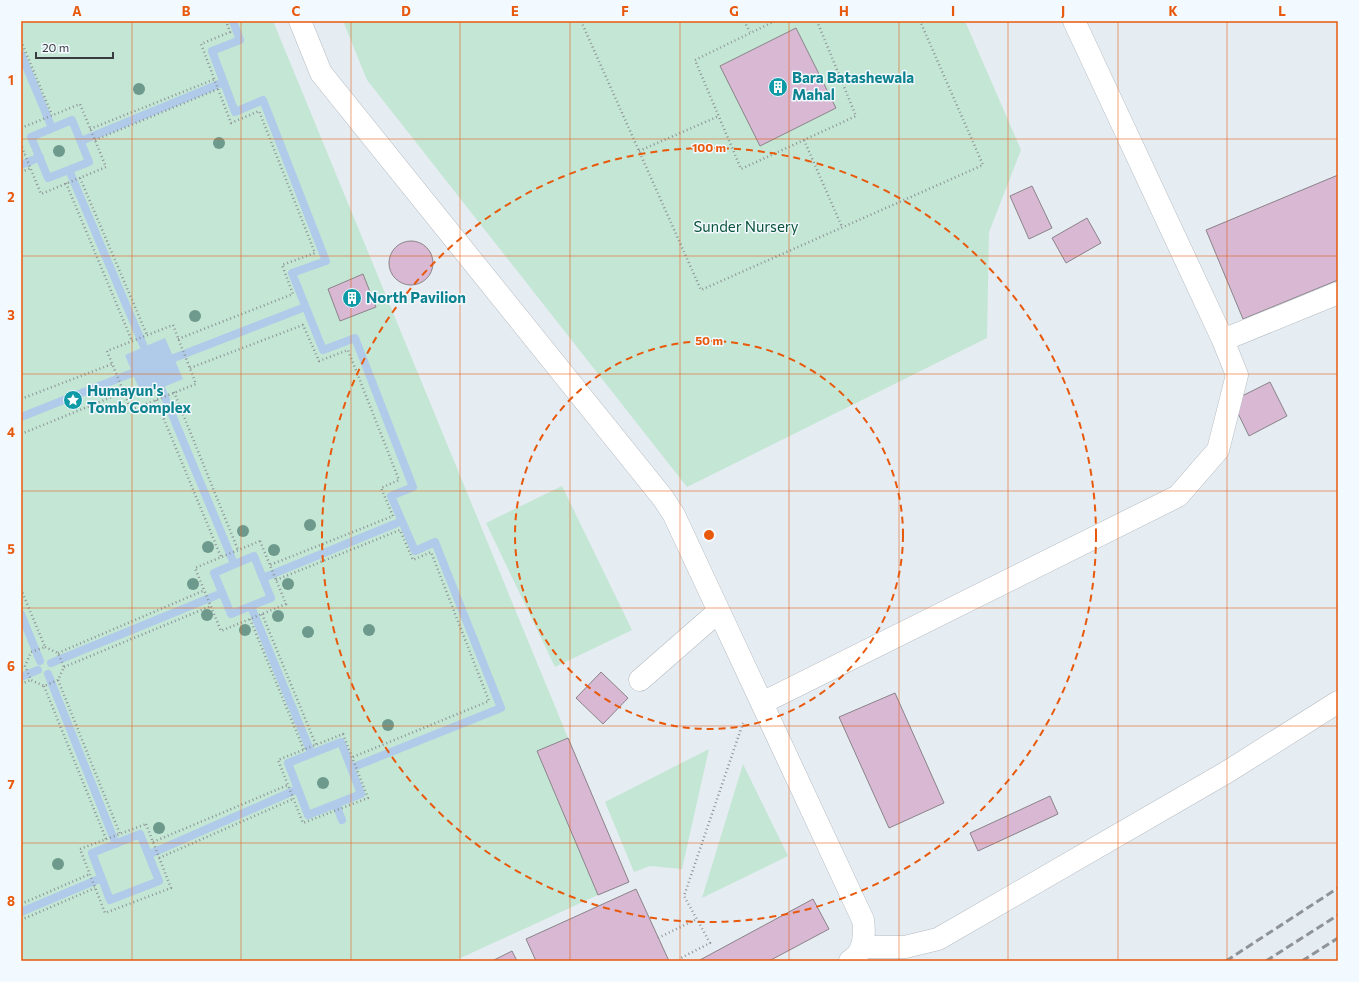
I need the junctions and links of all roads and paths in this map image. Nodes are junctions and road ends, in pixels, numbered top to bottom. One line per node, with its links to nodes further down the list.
1 (226, 21): 11 (path)
2 (300, 21): 47 (lane)
3 (581, 21): 20 (path)
4 (744, 21): 9 (path)
5 (775, 21): 9 (path)
6 (817, 21): 18 (path)
7 (920, 21): 27 (path)
8 (1074, 21): 31 (lane)
9 (750, 32): 14 (path)
10 (21, 41): 13 (path)
11 (215, 79): 12 (path); 16 (path)
12 (218, 89): 17 (path); 30 (path)
13 (52, 115): 15 (path); 16 (path)
14 (719, 116): 18 (path); 20 (path)
15 (21, 128)
16 (90, 129): 17 (path)
17 (95, 140): 25 (path)
18 (804, 140): 27 (path)
19 (21, 145): 21 (path)
20 (639, 151): 27 (path)
21 (25, 154): 22 (path); 23 (path)
22 (21, 156)
23 (31, 168): 24 (path); 26 (path)
24 (21, 172)
25 (80, 178): 26 (path); 29 (path)
26 (66, 183): 32 (path)
27 (842, 227)
28 (1338, 293): 31 (lane)
29 (147, 335): 30 (path); 32 (path)
30 (178, 339): 34 (path)
31 (1223, 340): 58 (lane)
32 (132, 341): 33 (path)
33 (112, 364): 35 (path); 37 (path)
34 (190, 368): 36 (path); 42 (path)
35 (124, 392): 38 (path); 39 (path)
36 (174, 392): 38 (path); 40 (path)
37 (21, 399)
38 (156, 400): 41 (path)
39 (21, 434)
40 (238, 550): 41 (path); 42 (path)
41 (220, 557): 45 (path)
42 (270, 565): 43 (path)
43 (276, 580): 48 (path); 62 (path)
44 (21, 589): 50 (path)
45 (205, 590): 46 (path); 51 (path)
46 (211, 606): 49 (path); 52 (path)
47 (719, 611): 55 (lane); 58 (lane)
48 (262, 614): 49 (path); 60 (path)
49 (250, 619): 61 (path)
50 (45, 647): 51 (path); 53 (path)
51 (58, 653): 52 (path)
52 (64, 667): 54 (path)
53 (31, 680): 56 (path); 57 (path)
54 (58, 680): 57 (path); 65 (path)
55 (640, 680)
56 (21, 684)
57 (44, 686): 66 (path)
58 (758, 696): 72 (path); 75 (lane)
59 (1338, 702): 75 (lane)
60 (316, 745): 61 (path); 62 (path)
61 (304, 750): 63 (path)
62 (353, 757): 64 (path)
63 (288, 785): 64 (path); 67 (path)
64 (293, 799): 68 (path)
65 (120, 834): 66 (path); 67 (path)
66 (106, 839): 69 (path)
67 (153, 842): 68 (path)
68 (159, 858): 70 (path)
69 (90, 874): 70 (path); 71 (path)
70 (95, 888): 73 (path)
71 (21, 904)
72 (697, 919): 74 (path); 76 (path)
73 (21, 920)
74 (658, 938)
75 (856, 954)
76 (683, 961)

